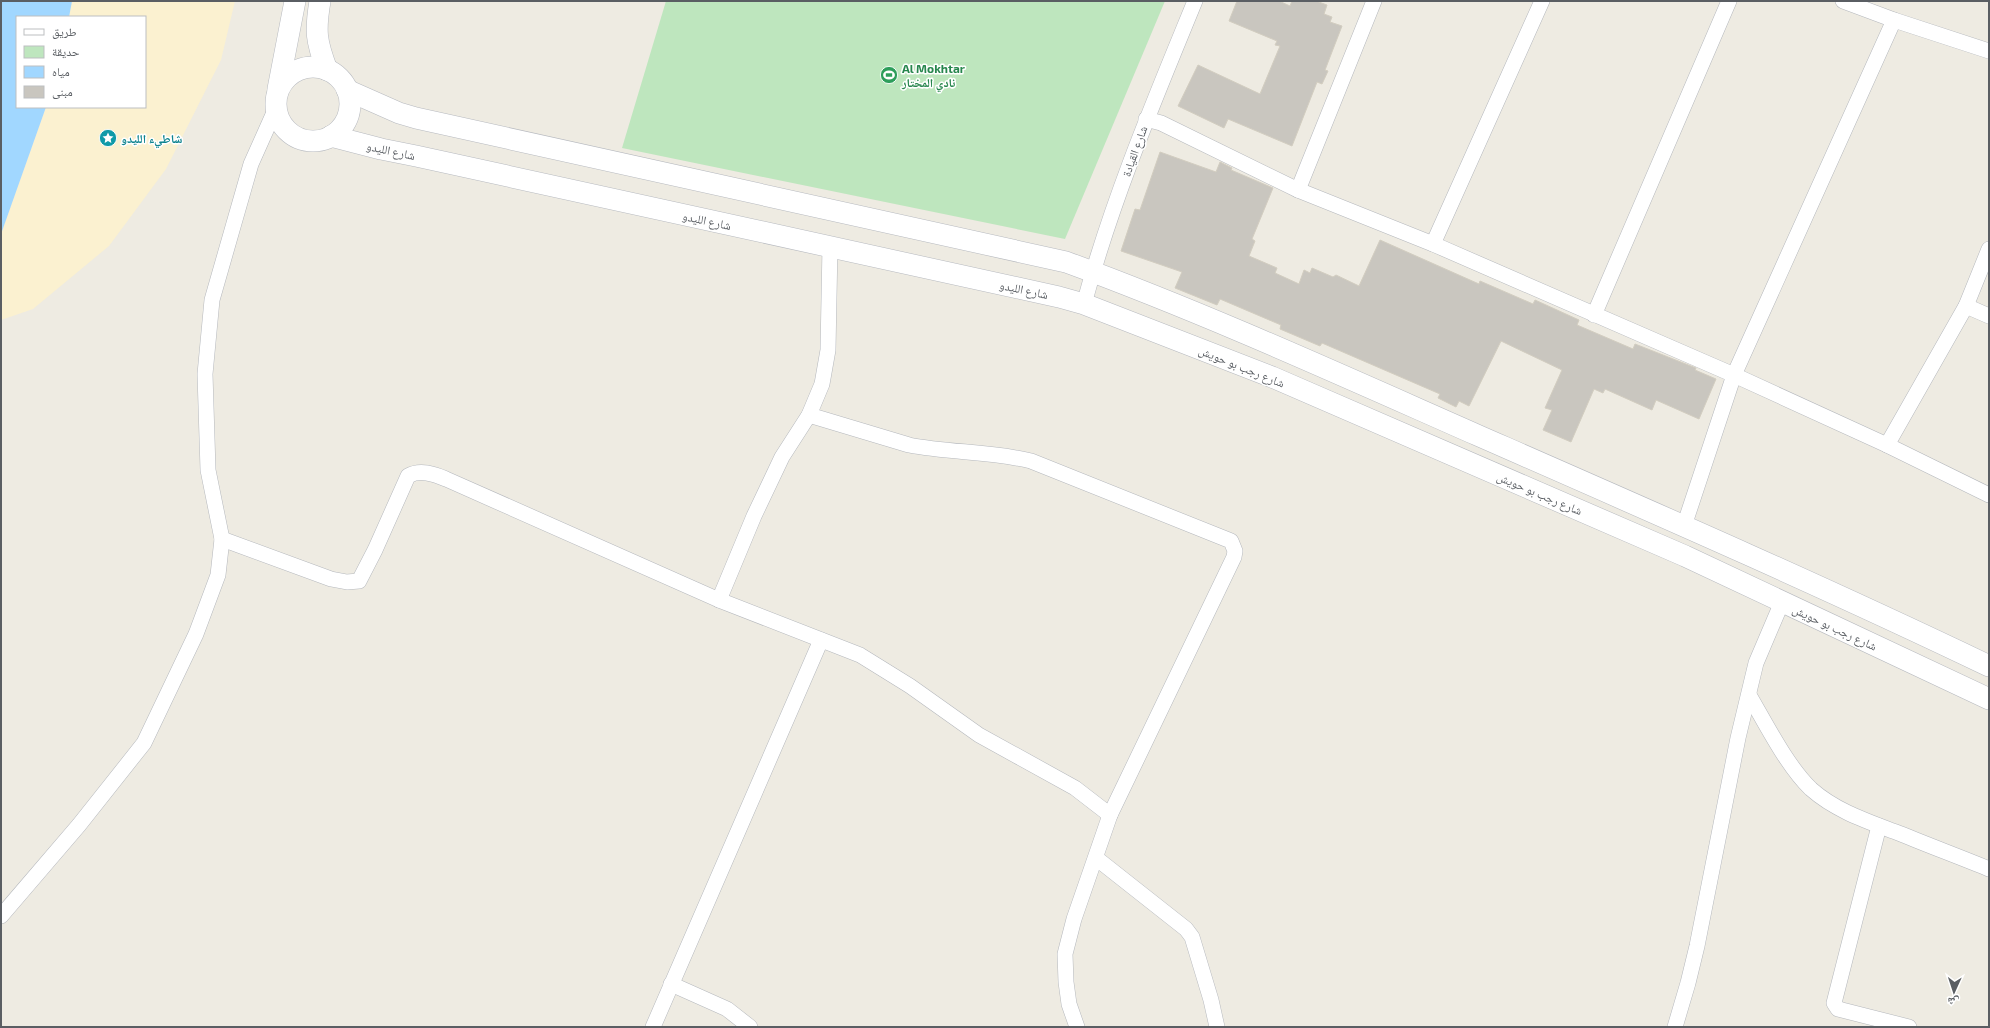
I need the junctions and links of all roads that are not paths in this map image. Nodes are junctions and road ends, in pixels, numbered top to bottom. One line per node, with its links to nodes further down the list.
1 (295, 1): 12 (main road)
2 (320, 1): 10 (main road)
3 (1195, 1): 13 (street, شارع القيادة)
4 (1374, 1): 15 (street)
5 (1542, 1): 16 (street)
6 (1729, 1): 22 (street)
7 (1843, 1): 8 (street)
8 (1894, 20): 9 (street); 24 (street)
9 (1989, 51)
10 (327, 70): 11 (main road); 12 (main road)
11 (347, 90): 14 (main road); 19 (main road)
12 (277, 101): 14 (main road); 29 (street)
13 (1146, 119): 15 (street); 19 (street, شارع القيادة)
14 (331, 136): 17 (main road, شارع الليدو)
15 (1298, 190): 16 (street)
16 (1433, 244): 22 (street)
17 (830, 246): 20 (main road, شارع الليدو); 25 (street)
18 (1989, 249): 21 (street)
19 (1093, 272): 20 (street, شارع القيادة); 28 (main road)
20 (1084, 304): 31 (main road, شارع رجب بو حويش)
21 (1966, 306): 23 (street); 26 (street)
22 (1594, 315): 24 (street)
23 (1989, 316)
24 (1734, 375): 26 (street); 28 (street)
25 (810, 415): 30 (street); 36 (street)
26 (1887, 445): 27 (street)
27 (1989, 495)
28 (1684, 526): 33 (main road)
29 (222, 539): 30 (street); 40 (street)
30 (719, 600): 32 (street)
31 (1782, 602): 34 (street); 35 (main road, شارع رجب بو حويش)
32 (821, 640): 36 (street); 41 (street)
33 (1989, 666)
34 (1749, 695): 37 (street); 46 (street)
35 (1989, 699)
36 (1110, 815): 38 (street)
37 (1879, 826): 39 (street); 47 (street)
38 (1096, 858): 44 (street); 45 (street)
39 (1989, 869)
40 (1, 916)
41 (671, 984): 42 (street); 43 (street)
42 (653, 1027)
43 (750, 1027)
44 (1077, 1027)
45 (1217, 1027)
46 (1675, 1027)
47 (1909, 1027)

